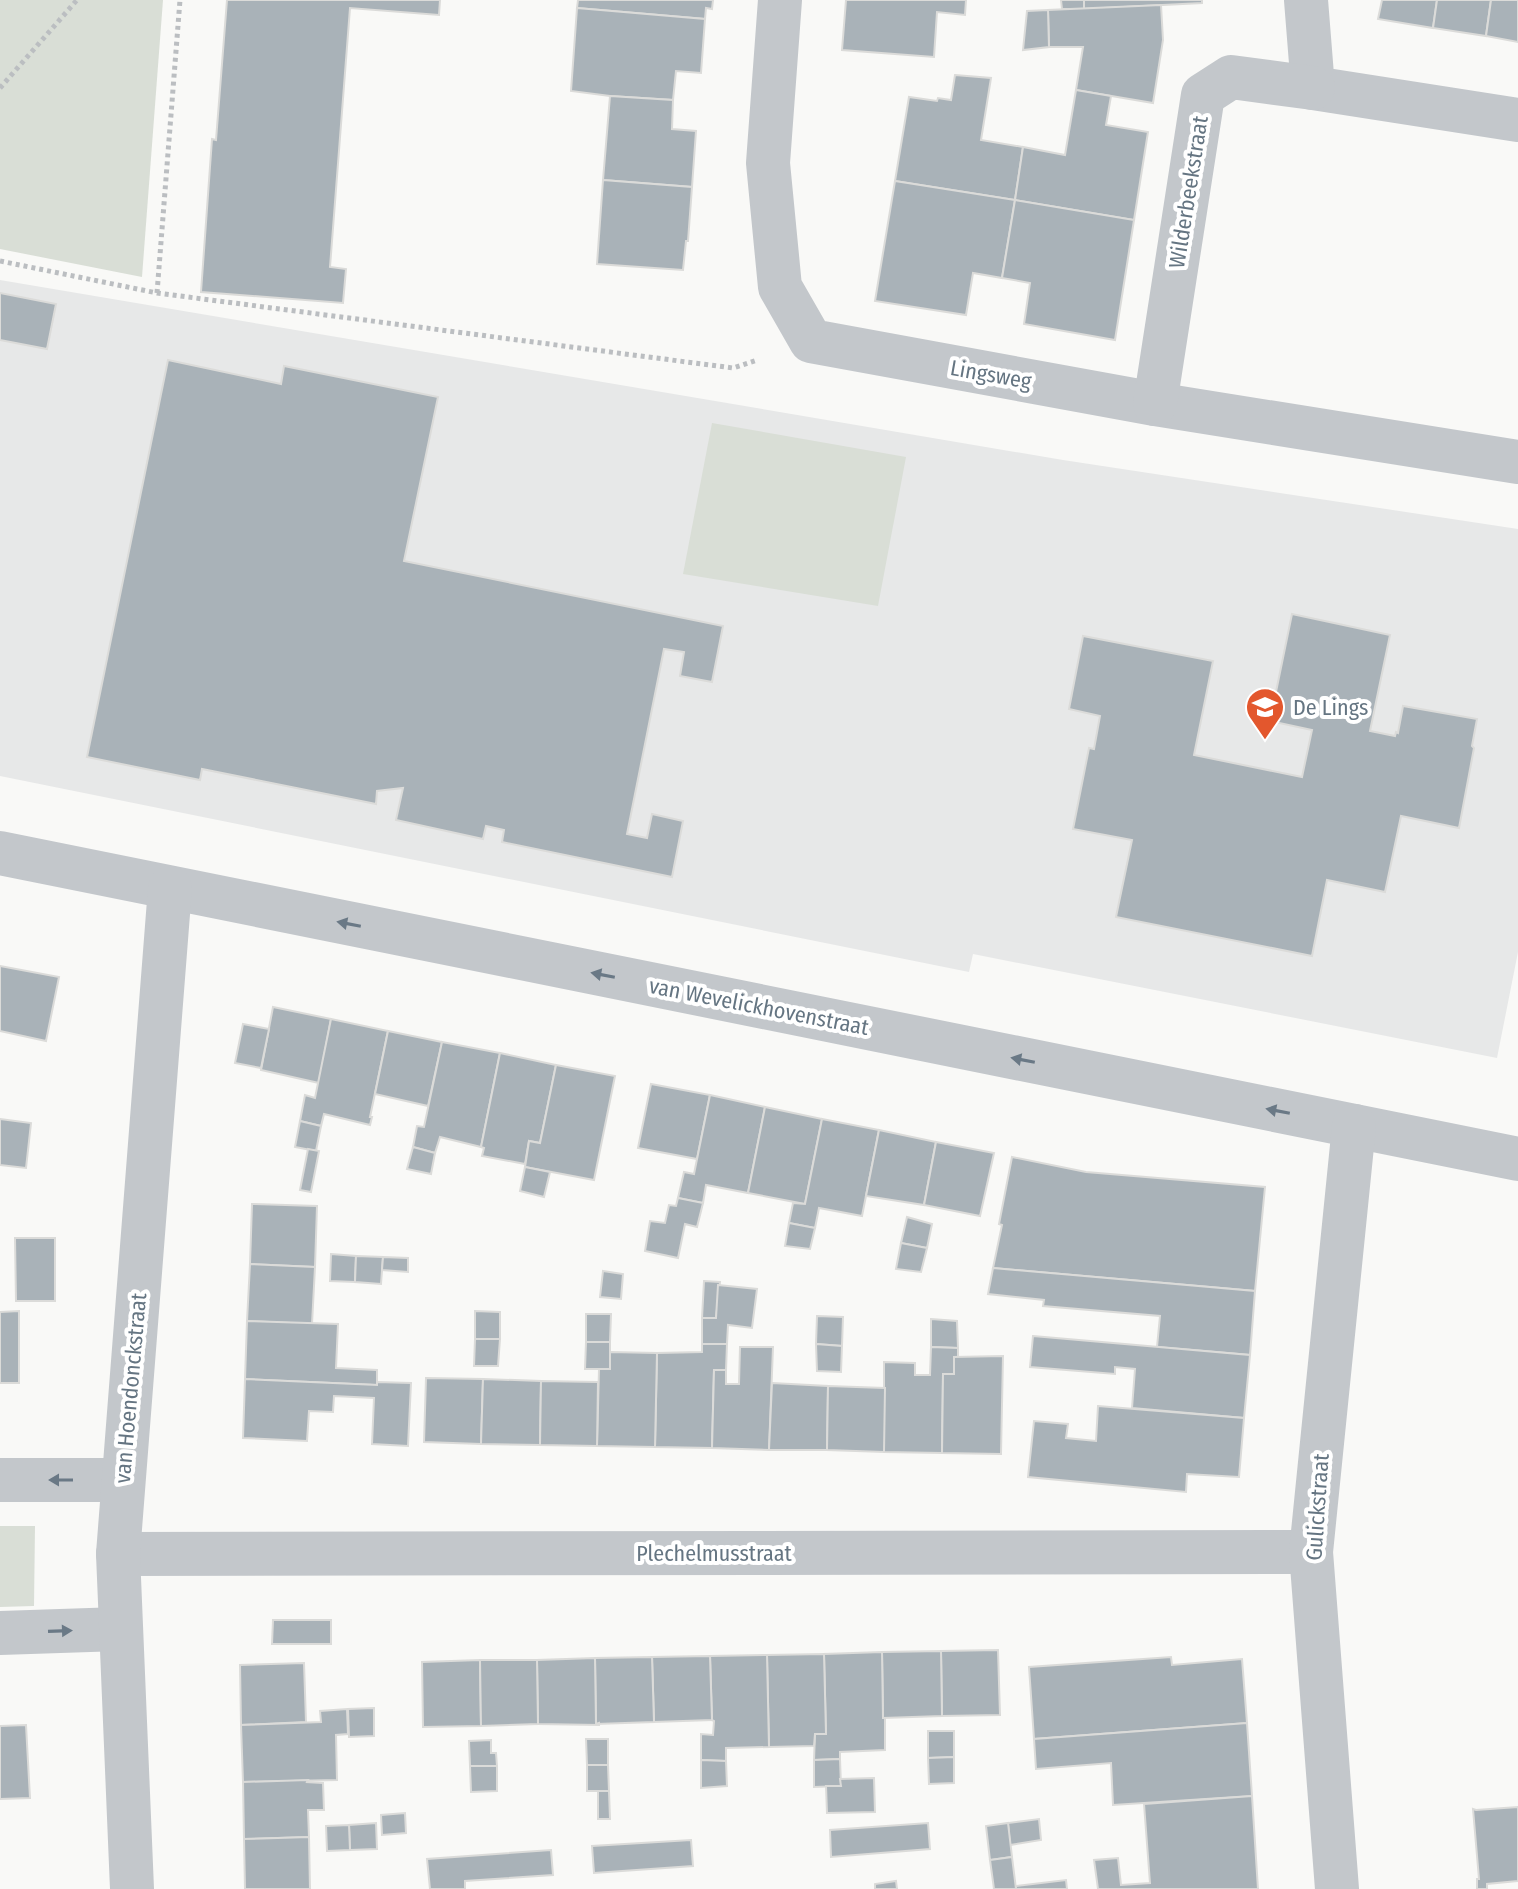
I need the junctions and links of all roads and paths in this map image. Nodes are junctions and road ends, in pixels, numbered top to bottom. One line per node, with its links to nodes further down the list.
1 (77, 0): 5 (path)
2 (180, 0): 9 (path)
3 (780, 0): 10 (street)
4 (1306, 0): 6 (street)
5 (0, 88)
6 (1313, 88): 7 (street, Wilderbeekstraat); 11 (street, Wilderbeekstraat)
7 (1518, 120)
8 (0, 261): 9 (path)
9 (157, 293): 10 (path)
10 (811, 341): 11 (street, Lingsweg)
11 (1155, 404): 12 (street, Lingsweg)
12 (1518, 462)
13 (0, 853): 14 (street, van Wevelickhovenstraat)
14 (170, 888): 15 (street, van Wevelickhovenstraat, one-way to 14); 18 (street, van Hoendonckstraat)
15 (1354, 1126): 16 (street, van Wevelickhovenstraat); 19 (street, Gulickstraat)
16 (1518, 1159)
17 (0, 1480): 18 (street, one-way to 17)
18 (123, 1480): 20 (street, van Hoendonckstraat)
19 (1311, 1552): 20 (street, Plechelmusstraat); 24 (street, Gulickstraat)
20 (118, 1554): 21 (street, van Hoendonckstraat)
21 (120, 1629): 22 (street, one-way to 21); 23 (street, van Hoendonckstraat)
22 (0, 1633)
23 (132, 1889)
24 (1337, 1889)

